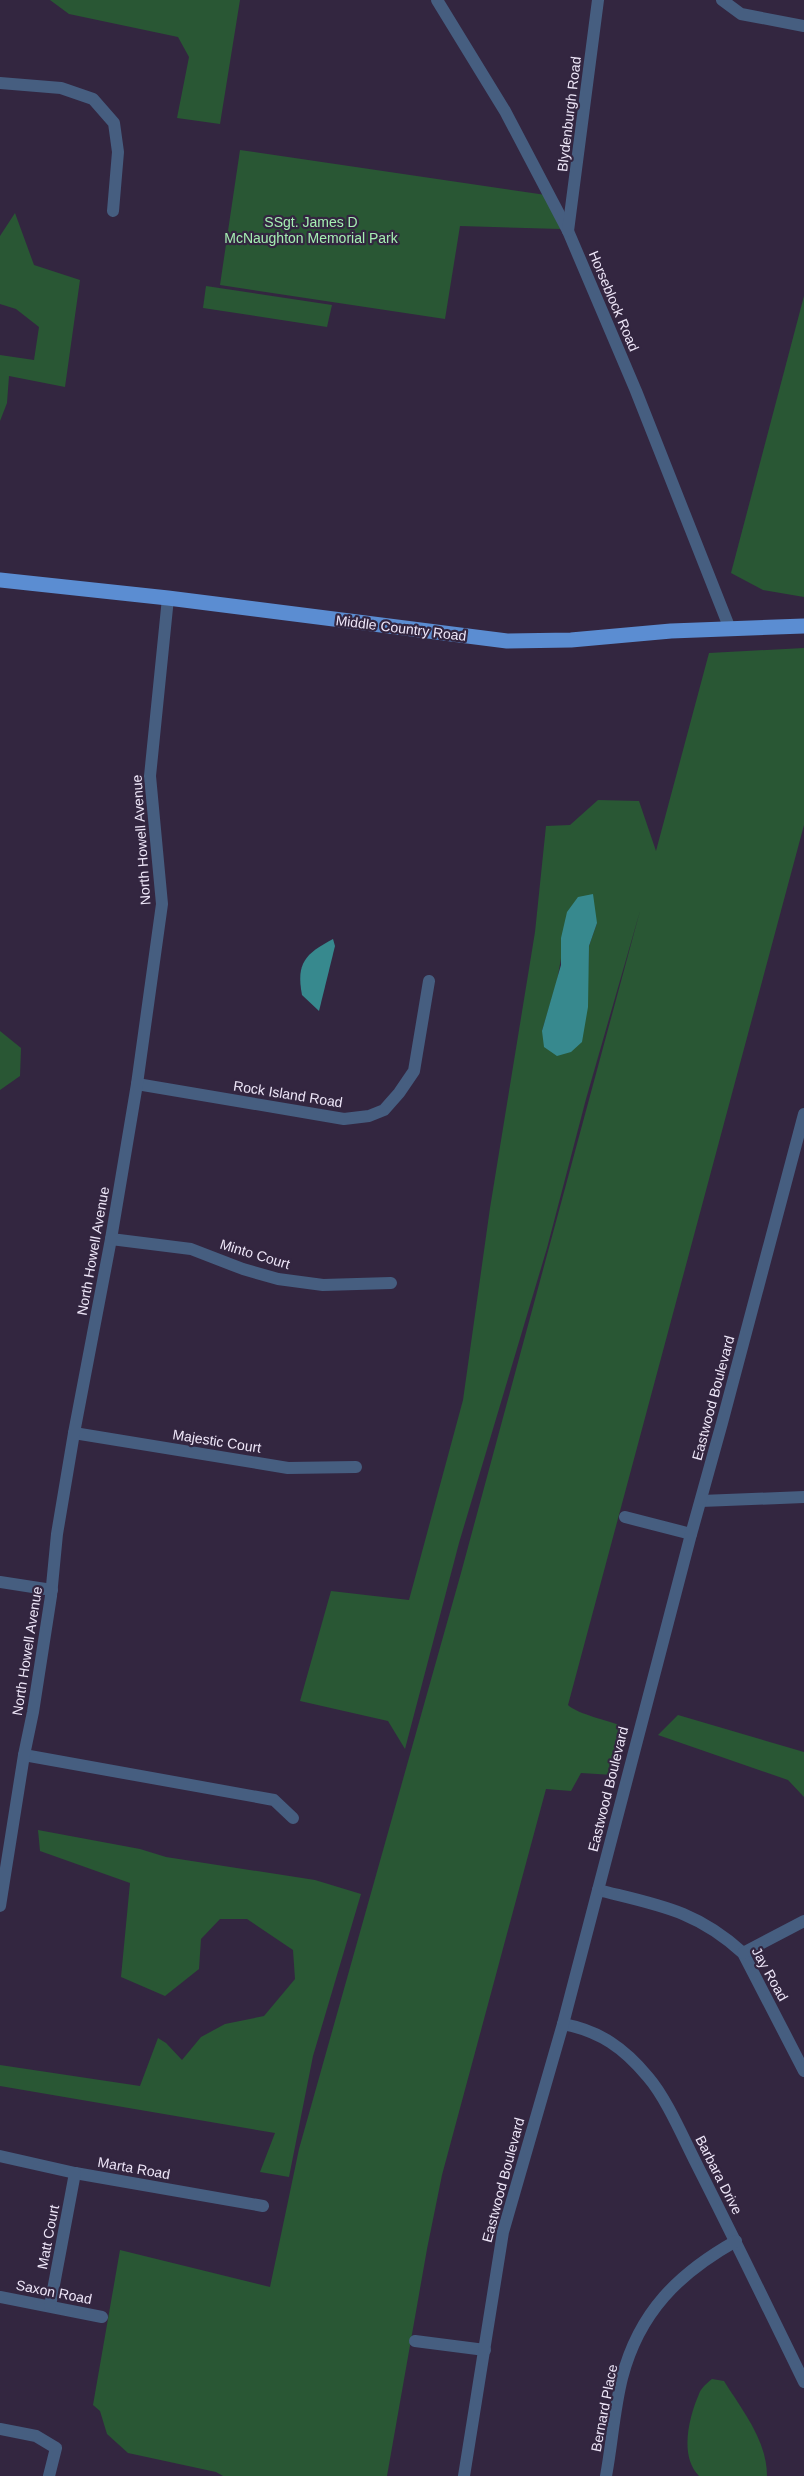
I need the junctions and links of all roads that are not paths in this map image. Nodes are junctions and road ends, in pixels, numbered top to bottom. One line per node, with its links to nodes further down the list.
1 (437, 0): 7 (street, Horseblock Road)
2 (598, 0): 7 (street, Blydenburgh Road)
3 (722, 0): 4 (street)
4 (804, 26)
5 (0, 82): 6 (street)
6 (112, 212)
7 (568, 231): 11 (street, Horseblock Road)
8 (0, 580): 9 (main road, Middle Country Road)
9 (168, 598): 11 (main road, Middle Country Road); 13 (street, North Howell Avenue)
10 (804, 626): 11 (main road, Middle Country Road)
11 (730, 629)
12 (429, 981): 13 (street, Rock Island Road)
13 (137, 1084): 15 (street, North Howell Avenue)
14 (804, 1114): 20 (street, Eastwood Boulevard)
15 (111, 1239): 16 (street, Minto Court); 17 (street, North Howell Avenue)
16 (391, 1283)
17 (74, 1433): 18 (street, Majestic Court); 24 (street, North Howell Avenue)
18 (356, 1467)
19 (804, 1497): 20 (street)
20 (700, 1501): 22 (street, Eastwood Boulevard)
21 (624, 1517): 22 (street)
22 (691, 1534): 27 (street, Eastwood Boulevard)
23 (0, 1582): 24 (street)
24 (52, 1590): 25 (street, North Howell Avenue)
25 (24, 1755): 26 (street); 28 (street, North Howell Avenue)
26 (293, 1818)
27 (598, 1890): 30 (street, Jay Road); 31 (street, Eastwood Boulevard)
28 (0, 1906)
29 (804, 1920): 30 (street)
30 (743, 1953): 32 (street, Jay Road)
31 (563, 2024): 36 (street, Barbara Drive); 41 (street, Eastwood Boulevard)
32 (804, 2071)
33 (0, 2156): 34 (street, Marta Road)
34 (76, 2173): 35 (street, Marta Road); 38 (street, Matt Court)
35 (263, 2206)
36 (736, 2241): 42 (street, Barbara Drive); 46 (street, Bernard Place)
37 (0, 2297): 38 (street, Saxon Road)
38 (50, 2306): 39 (street, Saxon Road)
39 (102, 2317)
40 (415, 2341): 41 (street)
41 (485, 2350): 45 (street, Eastwood Boulevard)
42 (804, 2382)
43 (0, 2429): 44 (street)
44 (49, 2476)
45 (464, 2476)
46 (606, 2476)

